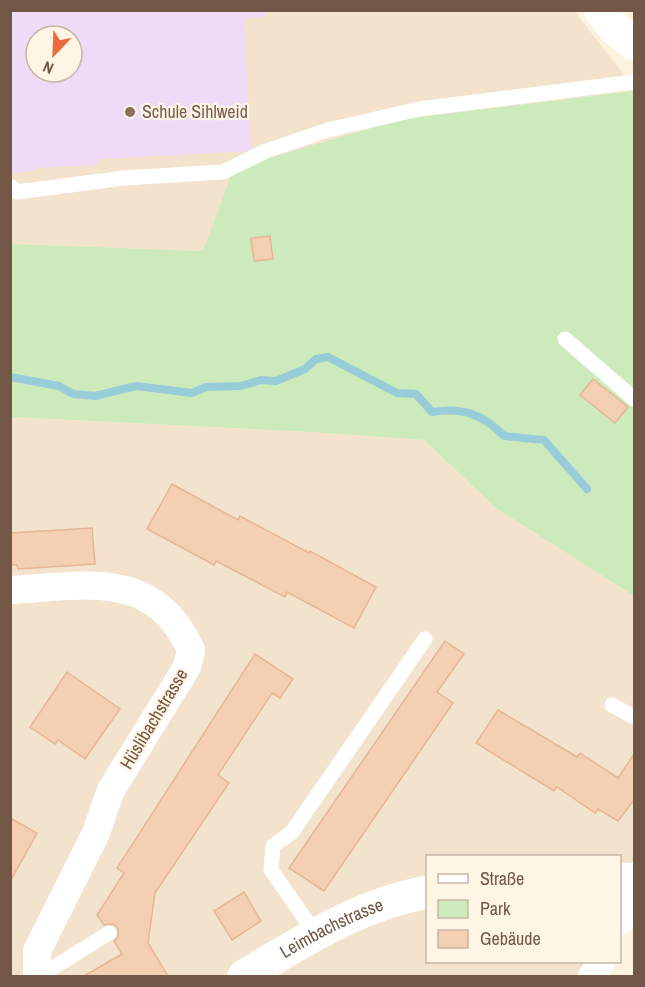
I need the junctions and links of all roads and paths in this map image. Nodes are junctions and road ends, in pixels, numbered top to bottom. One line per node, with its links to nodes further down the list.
1 (600, 10): 4 (street)
2 (625, 10): 3 (street)
3 (634, 26)
4 (634, 44)
5 (634, 82): 6 (lane)
6 (10, 186)
7 (565, 339): 8 (lane)
8 (634, 399)
9 (10, 590): 19 (street, Hüslibachstrasse)
10 (425, 639): 17 (lane)
11 (612, 705): 12 (lane)
12 (634, 717)
13 (629, 880): 15 (street)
14 (426, 893): 17 (street, Leimbachstrasse)
15 (621, 916)
16 (109, 933): 19 (lane)
17 (315, 933): 20 (street, Leimbachstrasse)
18 (600, 963): 21 (street)
19 (38, 976)
20 (244, 976)
21 (592, 976)

